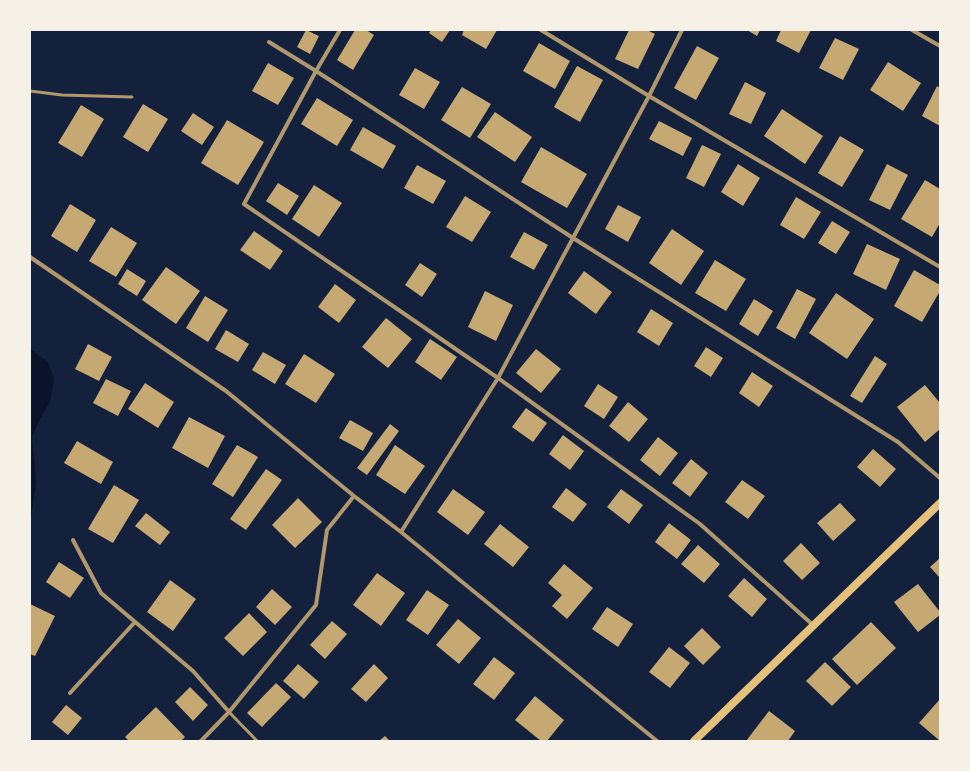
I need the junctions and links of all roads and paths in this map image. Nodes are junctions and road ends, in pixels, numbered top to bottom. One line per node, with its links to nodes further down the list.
1 (340, 30): 7 (street)
2 (541, 30): 9 (street)
3 (682, 30): 9 (street)
4 (912, 30): 6 (street)
5 (268, 42): 7 (street)
6 (940, 46)
7 (316, 71): 11 (street); 14 (street)
8 (30, 91): 10 (lane)
9 (649, 96): 11 (street); 13 (street)
10 (132, 97)
11 (573, 238): 14 (street); 15 (street)
12 (30, 257): 16 (street)
13 (940, 267)
14 (498, 378): 18 (street); 21 (street)
15 (940, 478)
16 (354, 496): 18 (street); 23 (street)
17 (940, 504): 21 (main road)
18 (401, 532): 26 (street)
19 (73, 540): 20 (street)
20 (135, 622): 22 (street); 23 (street)
21 (814, 626): 27 (main road)
22 (70, 693)
23 (229, 712): 24 (street); 25 (lane)
24 (201, 741)
25 (257, 741)
26 (657, 741)
27 (694, 741)

